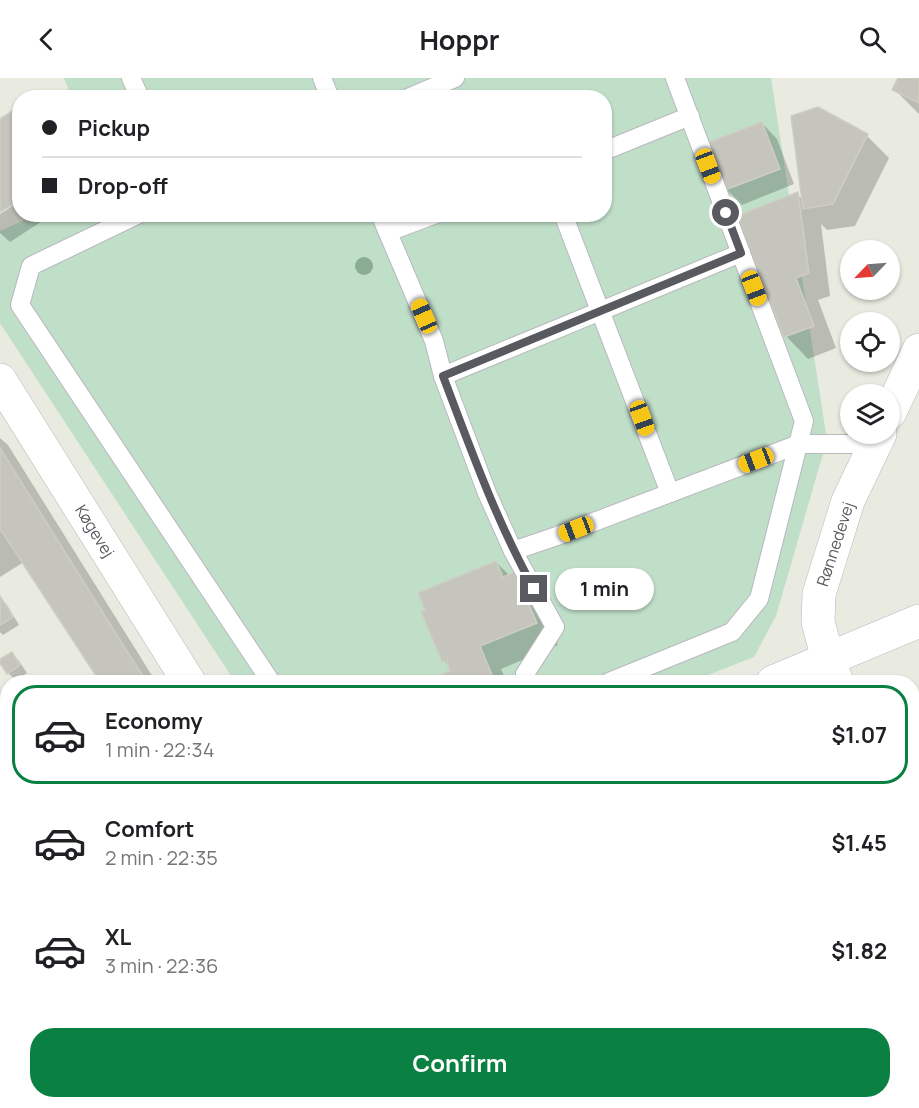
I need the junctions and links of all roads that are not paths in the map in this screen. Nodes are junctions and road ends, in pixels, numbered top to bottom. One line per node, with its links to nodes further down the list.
1 (455, 78): 3 (lane)
2 (675, 78): 4 (lane)
3 (427, 90)
4 (690, 116): 5 (lane); 11 (lane)
5 (612, 148)
6 (122, 222): 25 (lane)
7 (384, 222): 10 (lane)
8 (415, 222): 10 (lane)
9 (566, 222): 12 (lane)
10 (388, 232): 14 (lane)
11 (741, 253): 12 (lane); 18 (lane)
12 (600, 311): 14 (lane); 20 (lane)
13 (919, 350): 16 (street)
14 (443, 376): 21 (lane)
15 (0, 380): 24 (street, Køgevej)
16 (900, 391)
17 (840, 441): 18 (lane)
18 (799, 444): 20 (lane); 27 (lane)
19 (875, 444): 23 (street, Rønnedevej)
20 (670, 493): 21 (lane)
21 (513, 551): 26 (lane)
22 (919, 621): 23 (street)
23 (832, 671): 28 (street)
24 (185, 675)
25 (266, 675)
26 (525, 675)
27 (626, 675)
28 (811, 675)

